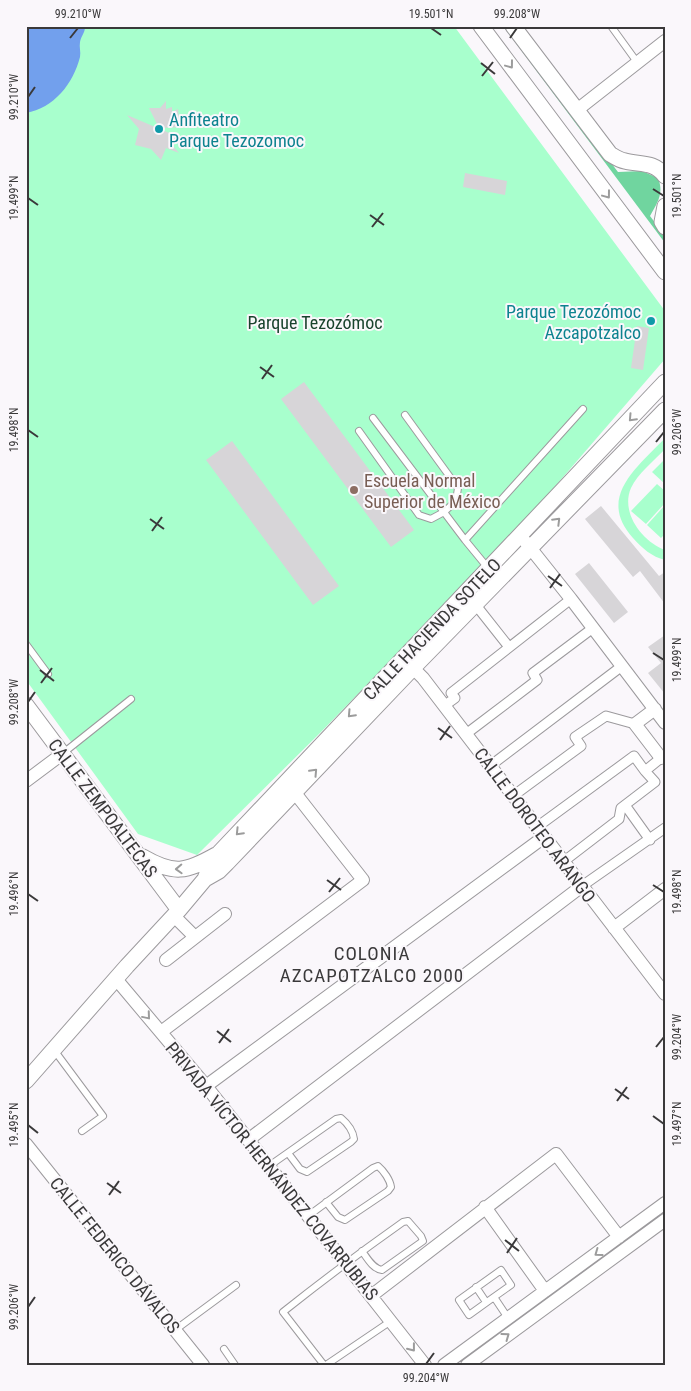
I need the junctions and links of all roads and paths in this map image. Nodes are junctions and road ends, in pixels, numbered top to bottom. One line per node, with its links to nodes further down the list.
1 (481, 26): 10 (street, one-way to 10)
2 (513, 26): 6 (street)
3 (612, 26): 5 (lane)
4 (665, 40): 5 (street)
5 (637, 62): 6 (street)
6 (577, 110): 7 (street)
7 (662, 168)
8 (665, 206): 9 (street)
9 (665, 227)
10 (665, 272)
11 (665, 382): 18 (street, CALLE HACIENDA SOTELO, one-way to 18)
12 (583, 409): 19 (lane)
13 (665, 410): 20 (street, CALLE HACIENDA SOTELO, one-way to 13)
14 (405, 415): 17 (lane)
15 (373, 418): 17 (lane)
16 (359, 431): 17 (lane)
17 (444, 512): 19 (lane)
18 (520, 535): 20 (street); 21 (street, CALLE HACIENDA SOTELO)
19 (465, 540): 21 (lane)
20 (531, 547): 22 (street); 23 (street, CALLE HACIENDA SOTELO)
21 (489, 569): 27 (street, CALLE HACIENDA SOTELO)
22 (571, 599): 24 (street); 26 (street)
23 (475, 604): 26 (street); 27 (street, CALLE HACIENDA SOTELO)
24 (593, 628): 28 (street); 36 (street)
25 (26, 644): 29 (lane)
26 (509, 647): 32 (street)
27 (408, 663): 32 (street, CALLE DOROTEO ARANGO); 42 (street, CALLE HACIENDA SOTELO, one-way to 27); 48 (street, CALLE HACIENDA SOTELO, one-way to 48)
28 (622, 666): 33 (street); 39 (street)
29 (48, 674)
30 (131, 699): 37 (lane)
31 (26, 705): 37 (street, CALLE ZEMPOALTECAS)
32 (444, 706): 36 (street, CALLE DOROTEO ARANGO)
33 (655, 709): 34 (street); 35 (street)
34 (665, 723)
35 (635, 724): 38 (street); 43 (street)
36 (466, 734): 39 (street, CALLE DOROTEO ARANGO)
37 (62, 754): 41 (street); 49 (street, CALLE ZEMPOALTECAS)
38 (661, 758): 40 (street)
39 (490, 766): 43 (street, CALLE DOROTEO ARANGO)
40 (645, 771): 44 (street); 46 (street)
41 (26, 781)
42 (295, 793): 51 (street, CALLE HACIENDA SOTELO); 61 (street)
43 (513, 796): 46 (street, CALLE DOROTEO ARANGO)
44 (625, 805): 47 (street); 50 (street)
45 (665, 828): 47 (street)
46 (541, 832): 50 (street, CALLE DOROTEO ARANGO); 64 (street)
47 (650, 840): 52 (street)
48 (219, 853): 49 (street, one-way to 49); 51 (street, CALLE HACIENDA SOTELO)
49 (139, 856): 54 (street, CALLE ZEMPOALTECAS)
50 (563, 862): 52 (street, CALLE DOROTEO ARANGO)
51 (205, 879): 54 (street, CALLE HACIENDA SOTELO)
52 (582, 886): 56 (street, CALLE DOROTEO ARANGO); 66 (street)
53 (665, 889): 56 (street)
54 (177, 913): 57 (street); 59 (street, CALLE HACIENDA SOTELO)
55 (225, 914): 57 (street)
56 (614, 928): 60 (street, CALLE DOROTEO ARANGO)
57 (195, 937): 58 (street)
58 (166, 960)
59 (116, 979): 61 (street, PRIVADA VÍCTOR HERNÁNDEZ COVARRUBIAS, one-way to 61); 62 (street, CALLE HACIENDA SOTELO)
60 (665, 994)
61 (161, 1032): 64 (street, PRIVADA VÍCTOR HERNÁNDEZ COVARRUBIAS)
62 (54, 1050): 63 (street, CALLE HACIENDA SOTELO); 65 (lane)
63 (26, 1081)
64 (206, 1086): 66 (street, PRIVADA VÍCTOR HERNÁNDEZ COVARRUBIAS)
65 (82, 1131)
66 (248, 1140): 69 (street, PRIVADA VÍCTOR HERNÁNDEZ COVARRUBIAS)
67 (26, 1144): 86 (street, CALLE FEDERICO DÁVALOS)
68 (288, 1153): 68 (lane); 69 (lane)
69 (269, 1166): 73 (street, PRIVADA VÍCTOR HERNÁNDEZ COVARRUBIAS)
70 (326, 1202): 70 (lane); 73 (lane)
71 (665, 1203): 75 (street)
72 (485, 1208): 75 (street); 80 (street); 81 (street)
73 (308, 1216): 77 (street, PRIVADA VÍCTOR HERNÁNDEZ COVARRUBIAS)
74 (665, 1220): 93 (street, one-way to 74)
75 (619, 1237): 80 (street, one-way to 80)
76 (362, 1251): 76 (lane); 77 (lane)
77 (345, 1263): 81 (street, PRIVADA VÍCTOR HERNÁNDEZ COVARRUBIAS); 90 (lane)
78 (236, 1285): 86 (lane)
79 (476, 1287): 82 (lane); 83 (lane); 83 (lane)
80 (545, 1291): 84 (street)
81 (371, 1296): 85 (street, PRIVADA VÍCTOR HERNÁNDEZ COVARRUBIAS)
82 (494, 1297): 83 (lane); 84 (lane)
83 (486, 1302)
84 (508, 1318): 92 (street)
85 (391, 1320): 90 (lane); 91 (street, PRIVADA VÍCTOR HERNÁNDEZ COVARRUBIAS, one-way to 91)
86 (175, 1330): 88 (street, CALLE FEDERICO DÁVALOS)
87 (224, 1349): 89 (lane)
88 (203, 1365)
89 (235, 1365)
90 (325, 1365)
91 (425, 1365)
92 (444, 1365)
93 (467, 1365)

